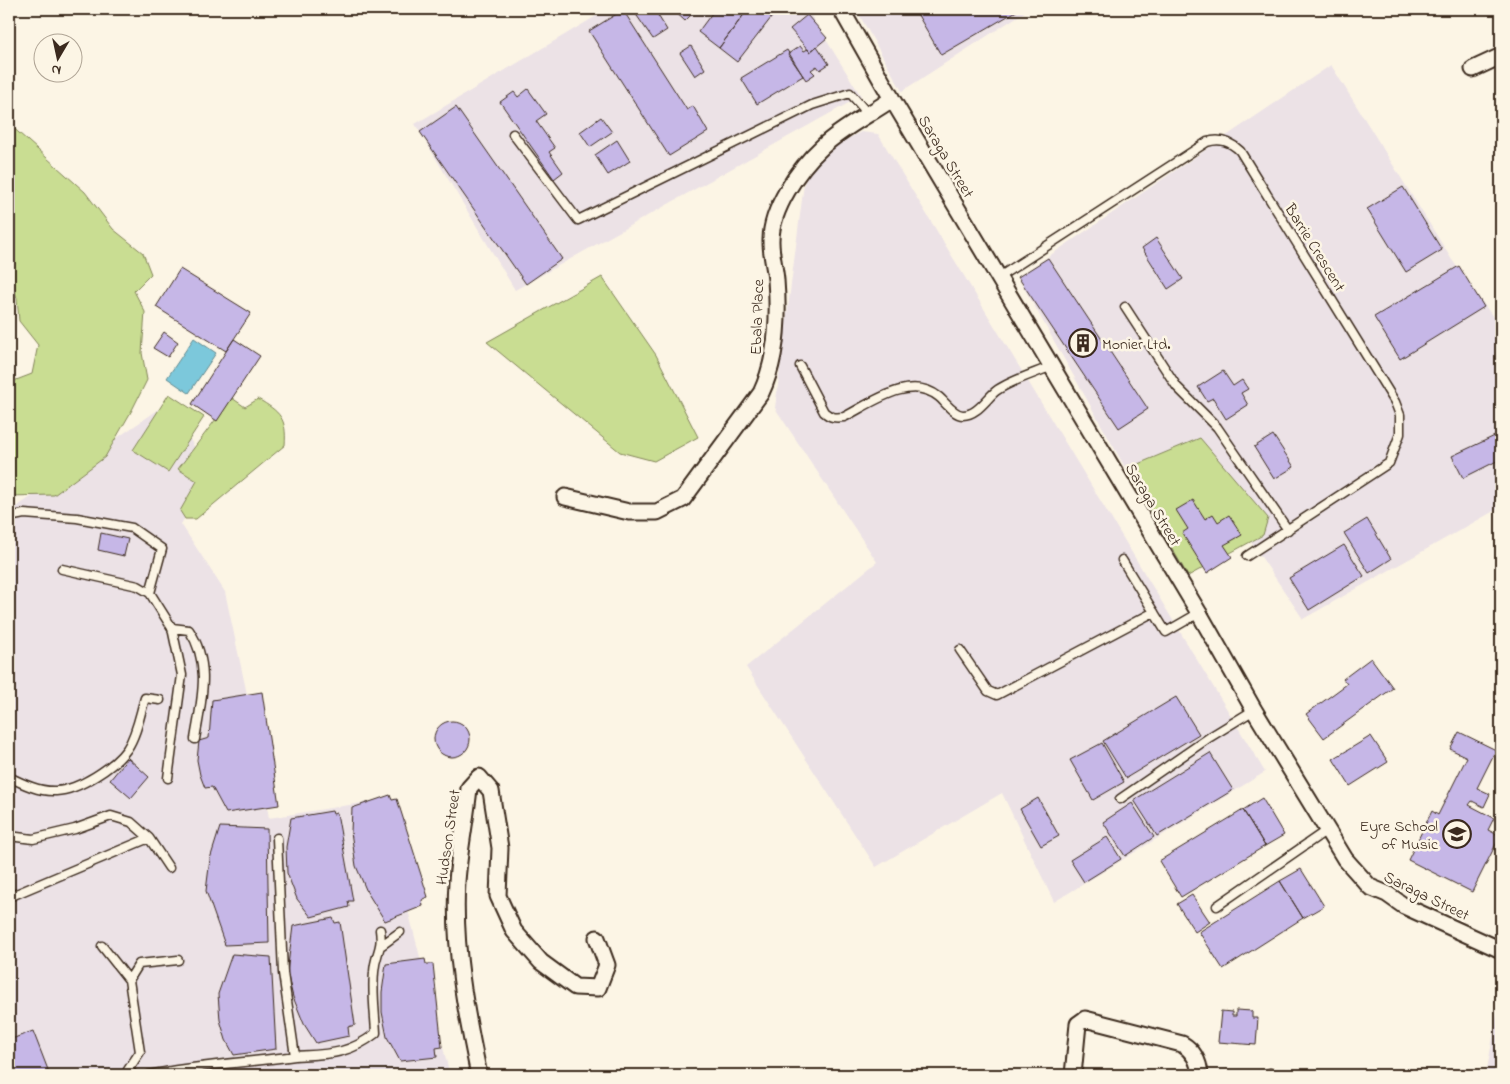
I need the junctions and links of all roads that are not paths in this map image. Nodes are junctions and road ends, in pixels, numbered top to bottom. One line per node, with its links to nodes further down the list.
1 (840, 9): 4 (street, Saraga Street)
2 (1501, 56): 3 (street)
3 (1473, 69)
4 (892, 100): 5 (street, Ebala Place); 7 (street, Saraga Street)
5 (868, 115): 6 (lane); 11 (street, Ebala Place)
6 (513, 134)
7 (999, 277): 10 (street, Saraga Street); 13 (lane, Barrie Crescent)
8 (1125, 307): 13 (lane)
9 (800, 366): 10 (lane)
10 (1052, 366): 19 (street, Saraga Street)
11 (566, 497)
12 (9, 517): 17 (lane)
13 (1288, 530): 14 (lane, Barrie Crescent)
14 (1247, 556)
15 (1122, 560): 18 (lane)
16 (62, 569): 17 (lane)
17 (150, 593): 20 (lane)
18 (1154, 612): 19 (lane); 21 (lane)
19 (1199, 613): 23 (street, Saraga Street)
20 (172, 628): 24 (lane); 26 (lane)
21 (960, 650)
22 (160, 700): 25 (lane)
23 (1254, 710): 27 (lane); 28 (street, Saraga Street)
24 (195, 739)
25 (9, 777)
26 (168, 778)
27 (1120, 799)
28 (1327, 830): 34 (lane); 40 (street, Saraga Street)
29 (9, 836): 30 (lane)
30 (149, 838): 32 (lane); 33 (lane)
31 (277, 838): 43 (lane)
32 (169, 868)
33 (9, 897)
34 (1216, 906)
35 (380, 930): 38 (lane)
36 (400, 932): 38 (lane)
37 (597, 938): 48 (street, Hudson Street)
38 (382, 945): 43 (lane)
39 (102, 946): 42 (lane)
40 (1501, 950)
41 (178, 960): 42 (lane)
42 (129, 980): 45 (lane)
43 (294, 1056): 44 (lane)
44 (188, 1067): 46 (lane); 47 (lane)
45 (134, 1075)
46 (149, 1075)
47 (190, 1075)
48 (478, 1075)
49 (1072, 1075): 50 (street)
50 (1200, 1075)
51 (1266, 1075): 52 (lane)
52 (1274, 1075)

